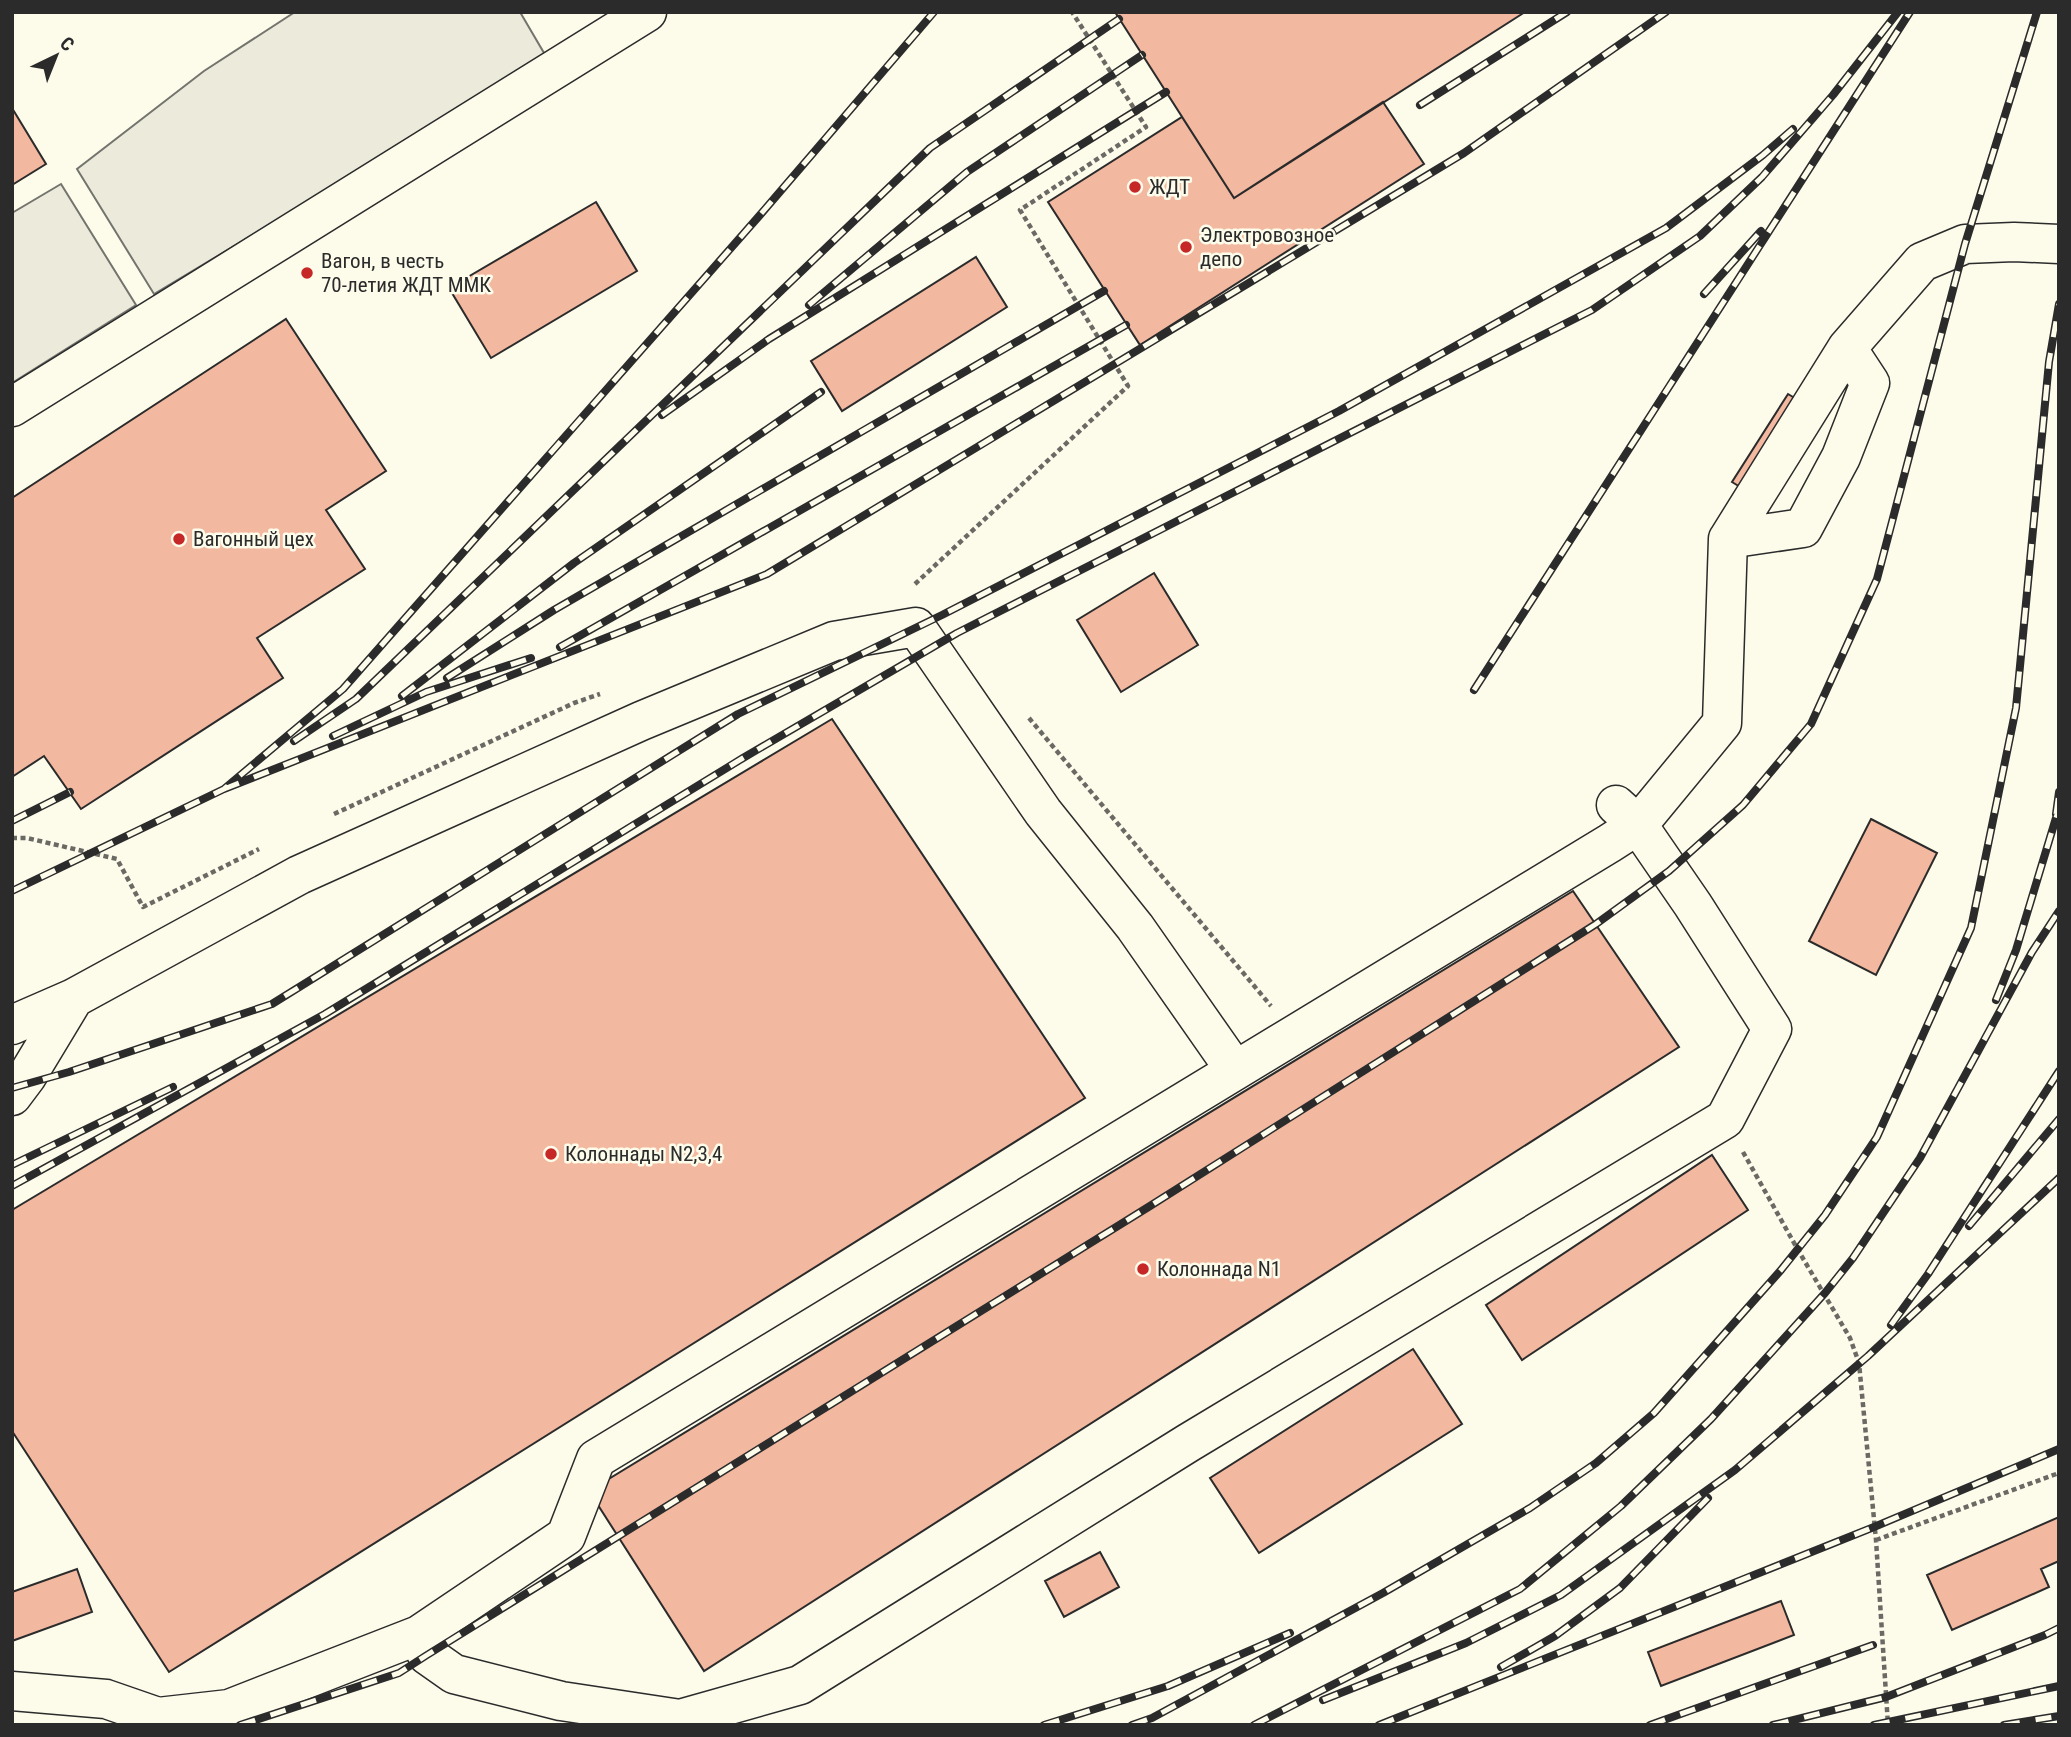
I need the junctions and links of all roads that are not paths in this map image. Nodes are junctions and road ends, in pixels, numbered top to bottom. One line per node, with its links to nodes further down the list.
1 (636, 15): 4 (lane)
2 (2059, 244): 3 (lane)
3 (1847, 348): 5 (lane); 5 (lane)
4 (12, 407)
5 (1728, 539): 6 (lane)
6 (1627, 815): 9 (lane); 11 (lane)
7 (75, 998): 8 (lane); 9 (lane); 10 (lane)
8 (12, 1025)
9 (1235, 1070): 11 (lane)
10 (12, 1096)
11 (419, 1635): 12 (lane)
12 (12, 1691)

